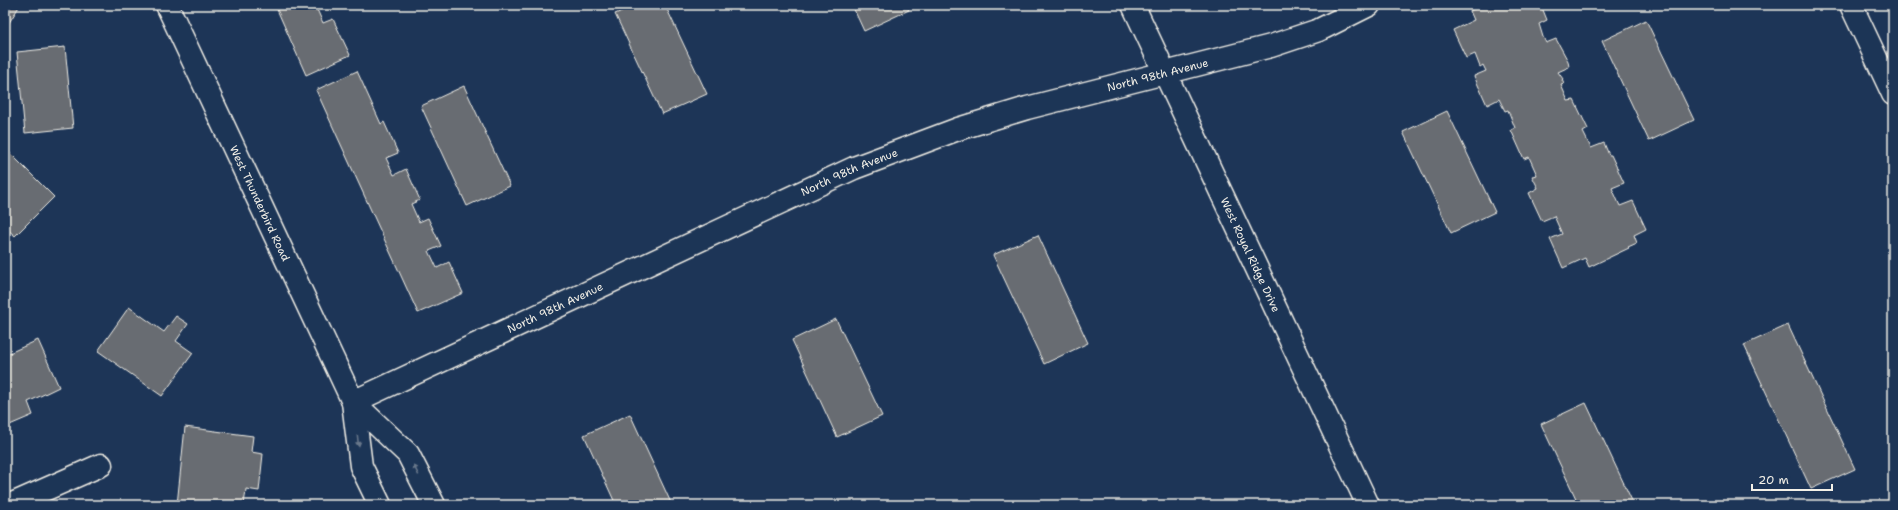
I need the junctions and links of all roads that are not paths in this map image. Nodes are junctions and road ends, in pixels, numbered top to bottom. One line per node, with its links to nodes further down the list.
1 (167, 5): 7 (street, West Thunderbird Road)
2 (1133, 5): 5 (street, West Royal Ridge Drive)
3 (1369, 5): 5 (street, North 98th Avenue)
4 (1851, 5): 6 (street)
5 (1164, 72): 7 (street, North 98th Avenue); 12 (street, West Royal Ridge Drive)
6 (1893, 94)
7 (353, 402): 10 (street, West Thunderbird Road, one-way to 10); 11 (street, West Thunderbird Road, one-way to 7)
8 (101, 465): 9 (street)
9 (10, 505)
10 (380, 505)
11 (434, 505)
12 (1368, 505)

